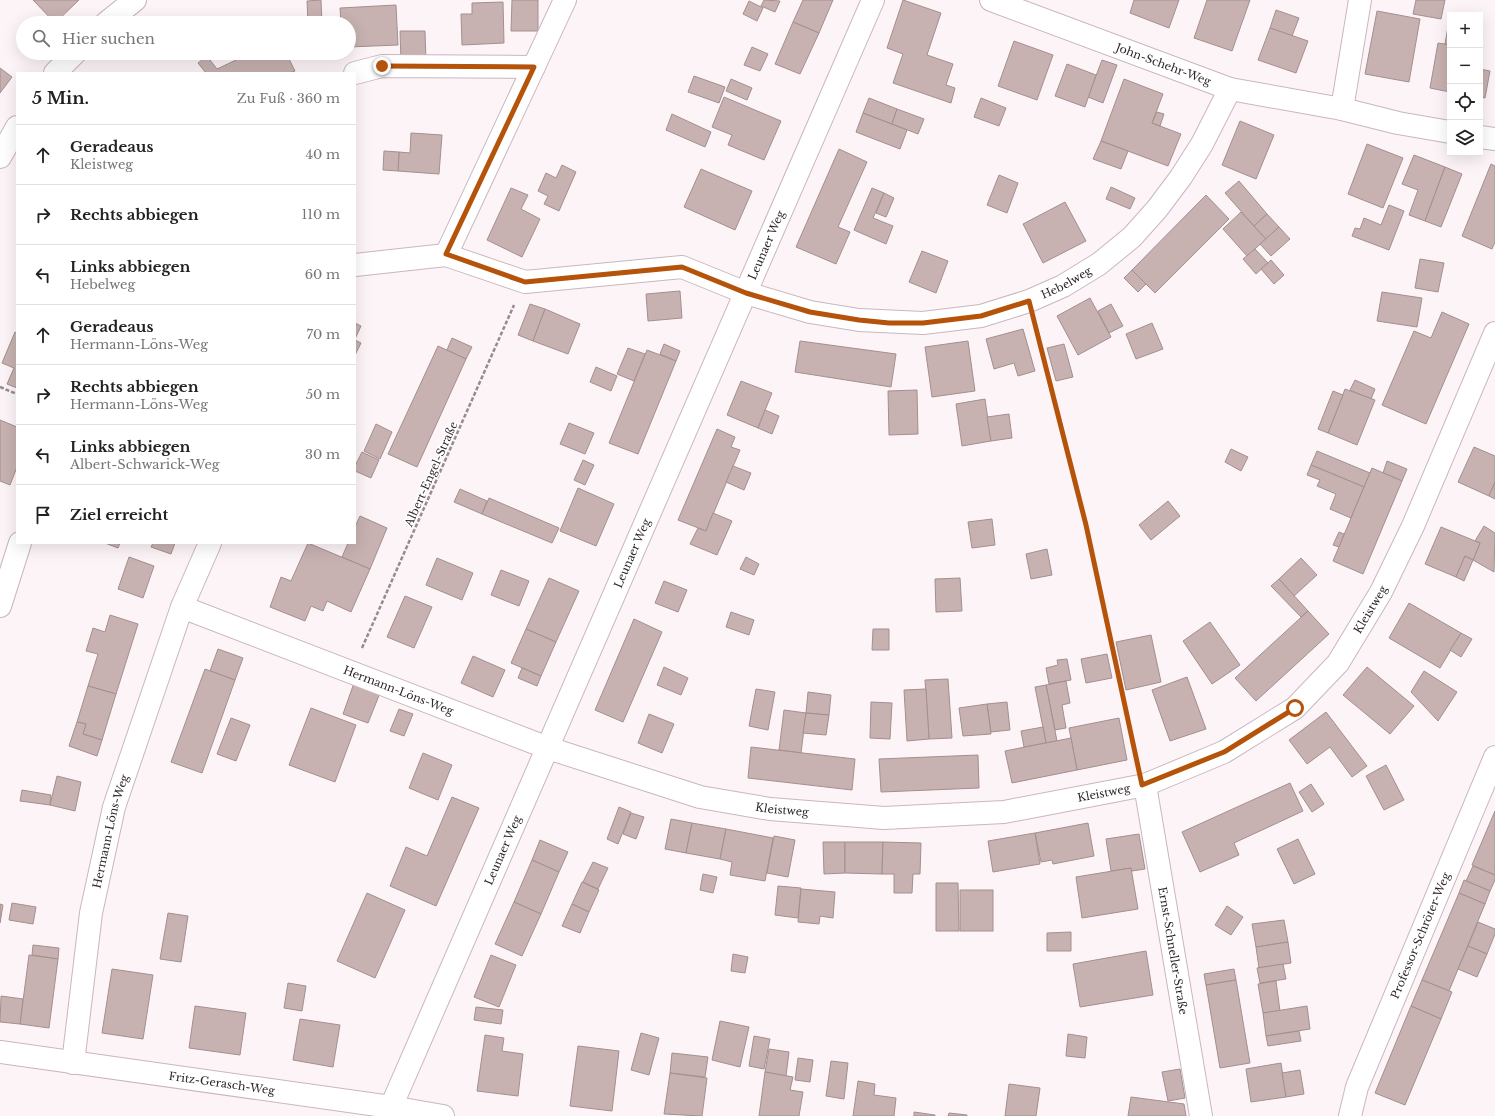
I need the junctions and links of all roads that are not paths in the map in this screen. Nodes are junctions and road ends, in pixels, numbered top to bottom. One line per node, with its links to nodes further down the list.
1 (135, 0): 6 (street)
2 (565, 0): 8 (street)
3 (873, 0): 20 (street, Leunaer Weg)
4 (991, 0): 11 (street, John-Schehr-Weg)
5 (1360, 0): 12 (street)
6 (115, 16)
7 (67, 60): 9 (street)
8 (534, 67): 10 (street); 18 (street)
9 (56, 72)
10 (356, 73)
11 (1230, 89): 12 (street, John-Schehr-Weg); 20 (street, Hebelweg)
12 (1342, 109): 14 (street, John-Schehr-Weg)
13 (16, 129): 17 (street)
14 (1447, 131)
15 (1483, 137): 16 (street)
16 (1495, 139)
17 (0, 157)
18 (446, 254): 19 (street); 20 (street)
19 (356, 265)
20 (746, 293): 26 (street, Leunaer Weg)
21 (1495, 333): 28 (street, Kleistweg)
22 (20, 544): 24 (street)
23 (210, 544): 25 (street, Hermann-Löns-Weg)
24 (0, 606)
25 (182, 607): 26 (street, Hermann-Löns-Weg); 30 (street, Hermann-Löns-Weg)
26 (548, 748): 28 (street, Kleistweg); 31 (street, Leunaer Weg)
27 (1495, 757): 34 (street, Professor-Schröter-Weg)
28 (1143, 785): 33 (street, Ernst-Schneller-Straße)
29 (0, 1052): 30 (street, Fritz-Gerasch-Weg)
30 (73, 1063): 31 (street, Fritz-Gerasch-Weg)
31 (391, 1107): 32 (street, Fritz-Gerasch-Weg)
32 (444, 1116)
33 (1201, 1116)
34 (1350, 1116)

